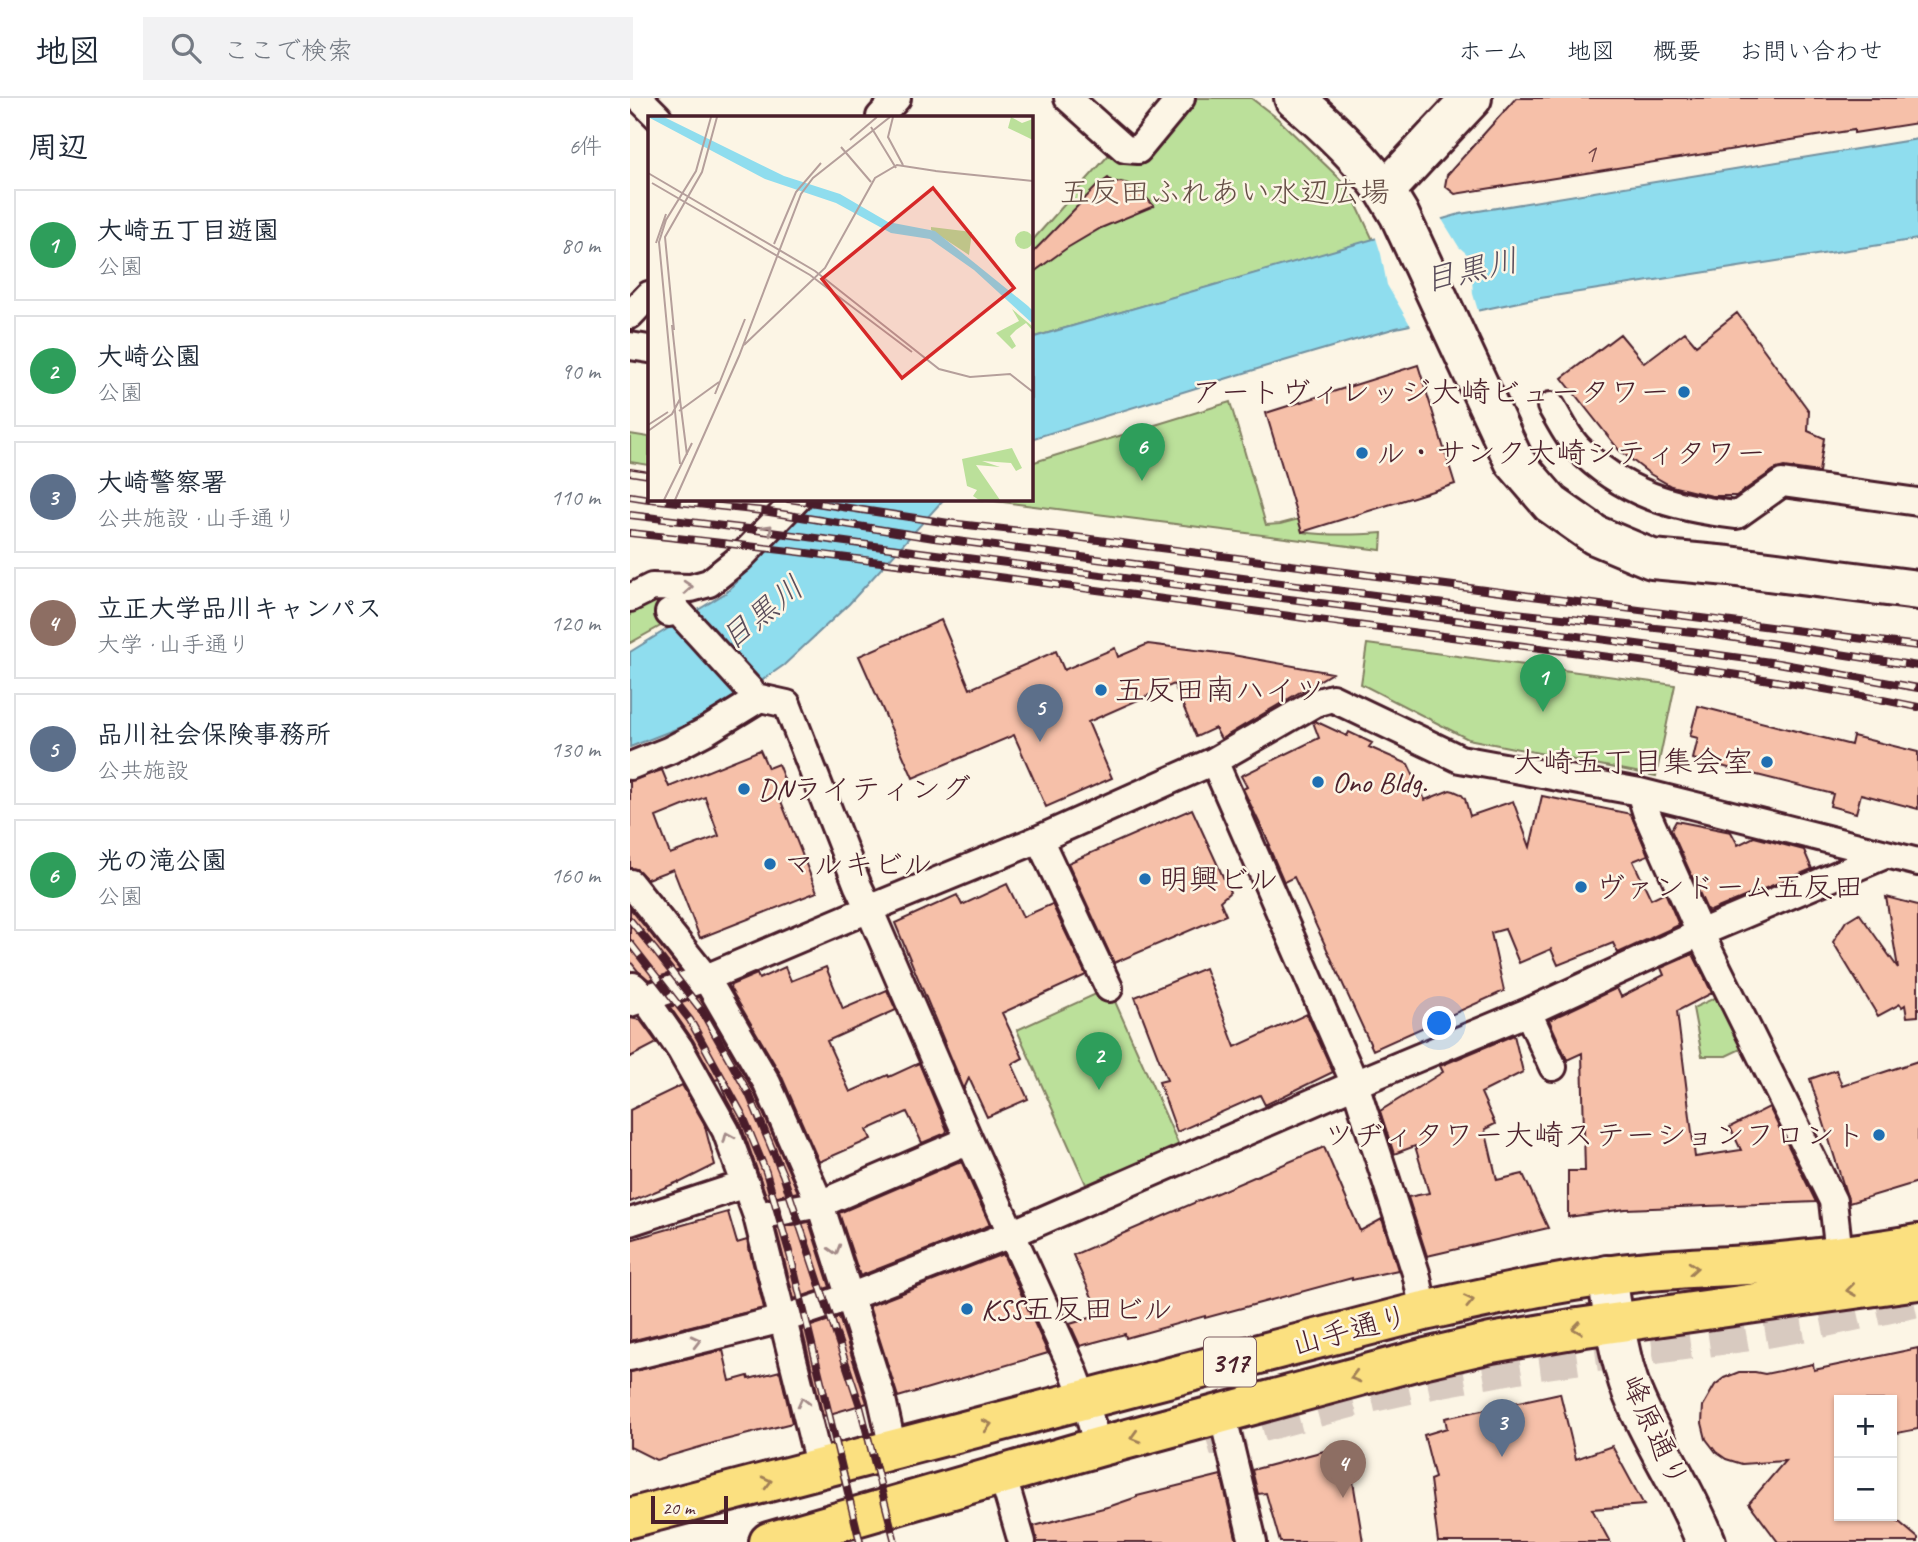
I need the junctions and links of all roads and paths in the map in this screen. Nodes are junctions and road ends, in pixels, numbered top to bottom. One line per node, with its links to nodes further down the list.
1 (897, 98): 6 (street)
2 (1068, 98): 3 (street)
3 (1181, 98)
4 (1294, 98): 7 (street)
5 (1472, 98): 7 (street)
6 (881, 116)
7 (1385, 191): 15 (street)
8 (648, 296): 9 (street)
9 (630, 315)
10 (630, 346): 11 (street)
11 (648, 349)
12 (1551, 406): 14 (street)
13 (796, 500): 16 (street, one-way to 13)
14 (1918, 502)
15 (1918, 590)
16 (630, 598)
17 (669, 613): 18 (street)
18 (750, 690)
19 (1214, 761): 21 (street); 22 (street); 33 (street)
20 (630, 766): 26 (street)
21 (1640, 792): 23 (street); 27 (street)
22 (1039, 839): 26 (street); 29 (street)
23 (1885, 855): 24 (street); 27 (street)
24 (1918, 862)
25 (630, 883): 28 (street)
26 (869, 909): 28 (street); 34 (street)
27 (1700, 933): 31 (street); 41 (street)
28 (706, 978): 30 (street); 36 (street)
29 (1109, 988)
30 (635, 994): 35 (street, one-way to 30)
31 (1528, 1012): 32 (street); 33 (street)
32 (1553, 1067)
33 (1354, 1084): 39 (street); 45 (street)
34 (970, 1140): 36 (street); 39 (street)
35 (746, 1184): 37 (street); 38 (street)
36 (820, 1204): 38 (street); 44 (street, one-way to 44)
37 (634, 1212)
38 (757, 1216): 46 (street)
39 (1012, 1234): 44 (street); 49 (street)
40 (1918, 1244): 41 (main road, 山手通り / 317)
41 (1839, 1255): 42 (main road, 山手通り / 317, one-way to 41)
42 (1607, 1276): 45 (main road, 山手通り / 317, one-way to 42); 47 (street, 峰原通り)
43 (1918, 1280): 47 (main road, 山手通り / 317, one-way to 47)
44 (849, 1297): 46 (street); 52 (street)
45 (1424, 1311): 49 (main road, 山手通り / 317)
46 (783, 1319): 48 (street, one-way to 46); 53 (street, one-way to 46)
47 (1615, 1322): 50 (main road, 山手通り / 317, one-way to 50); 59 (street, 峰原通り)
48 (630, 1357)
49 (1085, 1401): 51 (street); 52 (main road, 山手通り / 317, one-way to 49)
50 (1222, 1413): 51 (main road, 山手通り / 317, one-way to 51); 58 (street)
51 (1098, 1447): 54 (main road, 山手通り / 317)
52 (893, 1449): 53 (main road, 山手通り / 317)
53 (820, 1468): 55 (main road, 山手通り / 317, one-way to 53)
54 (1002, 1474): 56 (main road, 山手通り / 317); 57 (street)
55 (630, 1518)
56 (769, 1542)
57 (1022, 1542)
58 (1253, 1542)
59 (1706, 1542)

